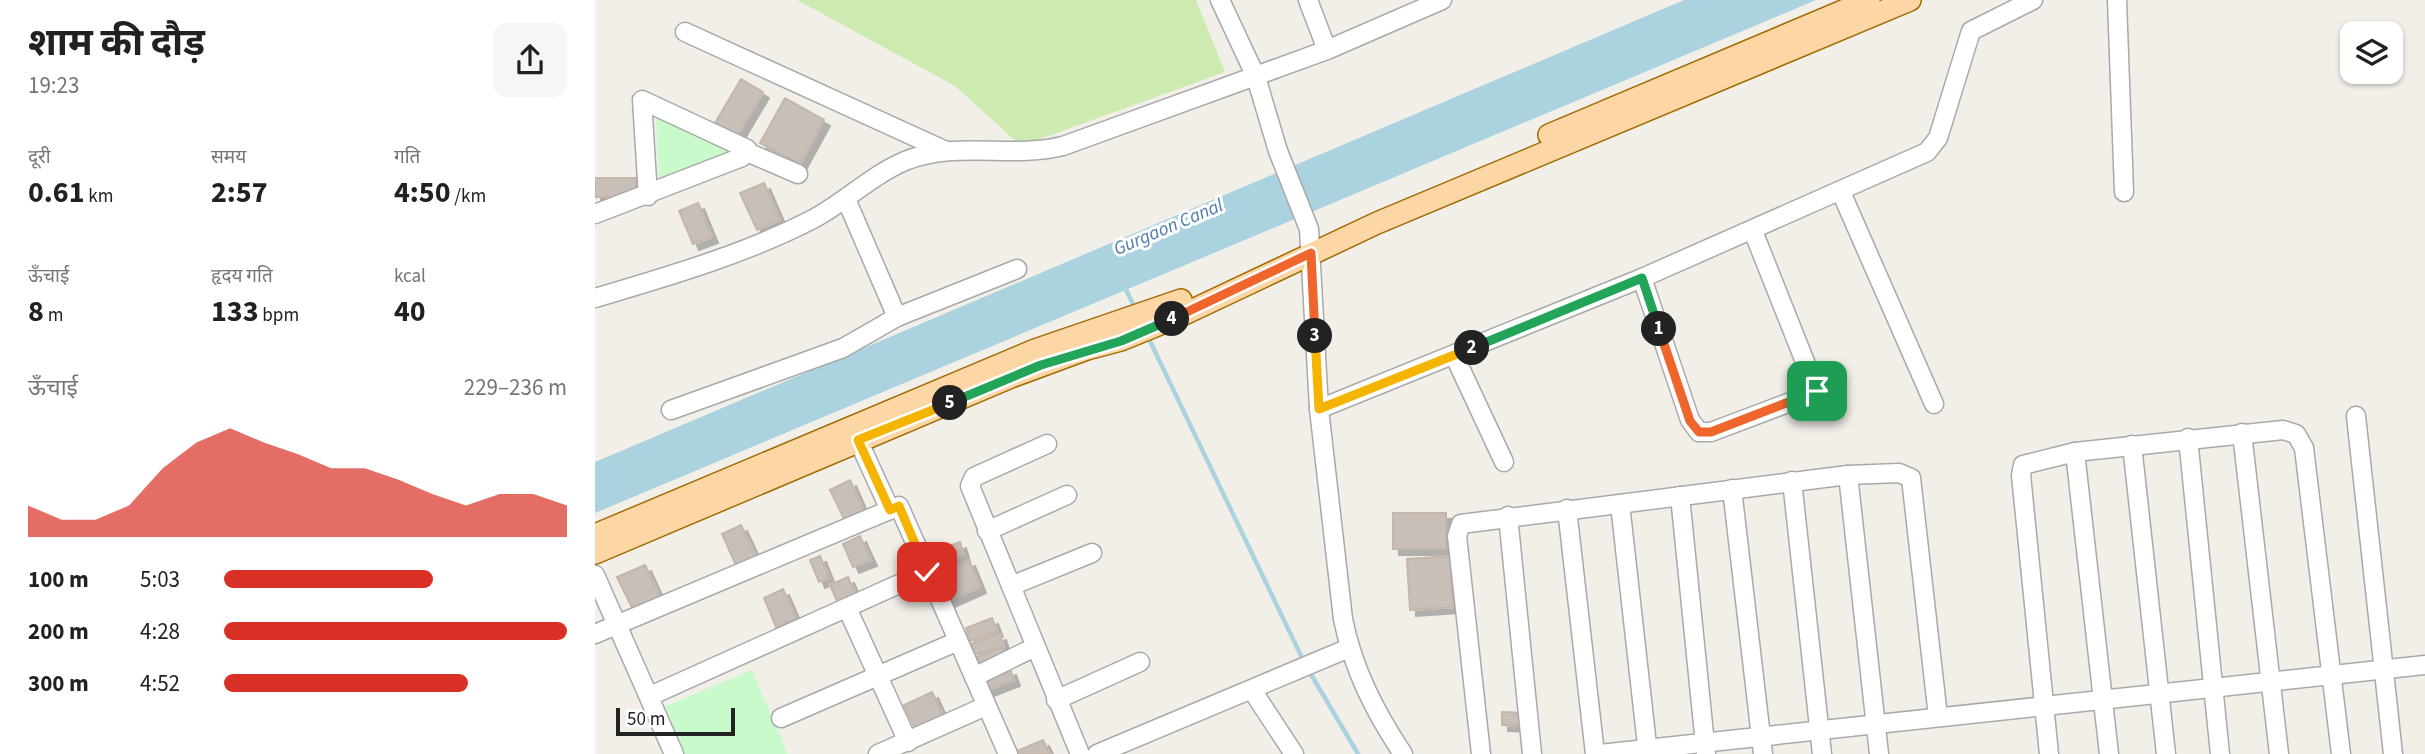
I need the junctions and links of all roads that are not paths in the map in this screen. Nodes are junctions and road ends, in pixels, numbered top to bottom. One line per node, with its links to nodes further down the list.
1 (1220, 0): 10 (street)
2 (1308, 0): 9 (street)
3 (1442, 0): 9 (street)
4 (1869, 0): 20 (main road)
5 (1910, 0): 20 (main road)
6 (2033, 0): 14 (street)
7 (2117, 0): 15 (street)
8 (685, 32): 11 (street)
9 (1327, 50): 10 (street)
10 (1256, 77): 11 (street); 20 (street)
11 (946, 151): 17 (street)
12 (747, 152): 13 (street); 16 (street); 16 (street)
13 (798, 174)
14 (1842, 192): 19 (street); 27 (street)
15 (2125, 192)
16 (648, 196): 18 (street)
17 (846, 199): 23 (street); 24 (street)
18 (595, 214)
19 (1753, 231): 22 (street); 22 (street)
20 (1310, 238): 25 (main road); 28 (street)
21 (1017, 269): 24 (street)
22 (1642, 278): 26 (street)
23 (595, 298)
24 (897, 317): 29 (street)
25 (1118, 333): 33 (main road); 48 (main road)
26 (1454, 355): 28 (street); 37 (street)
27 (1934, 404)
28 (1319, 409): 59 (street)
29 (671, 410)
30 (2357, 416): 62 (street)
31 (2242, 433): 32 (street); 63 (street); 66 (street)
32 (2187, 438): 35 (street); 67 (street)
33 (858, 440): 45 (street); 50 (main road)
34 (1047, 444): 47 (street)
35 (2132, 445): 36 (street); 69 (street)
36 (2075, 452): 72 (street); 73 (street)
37 (1504, 462)
38 (1848, 475): 39 (street); 75 (street); 77 (street)
39 (1792, 481): 40 (street); 78 (street)
40 (1732, 489): 42 (street); 80 (street)
41 (1067, 495): 47 (street)
42 (1680, 496): 43 (street); 81 (street)
43 (1620, 504): 44 (street); 82 (street)
44 (1567, 509): 46 (street); 92 (street)
45 (890, 510): 51 (street); 55 (street)
46 (1508, 516): 90 (street); 91 (street)
47 (987, 531): 53 (street)
48 (595, 535)
49 (1092, 552): 53 (street)
50 (595, 553)
51 (927, 572): 54 (street); 57 (street)
52 (595, 575): 55 (street)
53 (1011, 586): 58 (street)
54 (848, 610): 64 (street); 70 (street)
55 (618, 625): 56 (street); 70 (street)
56 (595, 634)
57 (958, 641): 64 (street); 65 (street)
58 (1035, 648): 65 (street); 71 (street)
59 (1349, 648): 68 (street); 89 (street)
60 (1140, 663): 71 (street)
61 (2425, 665): 62 (street)
62 (2384, 669): 63 (street); 101 (street)
63 (2330, 675): 66 (street); 100 (street)
64 (879, 676): 76 (street); 79 (street)
65 (974, 677): 74 (street)
66 (2270, 682): 67 (street); 99 (street)
67 (2213, 688): 69 (street); 98 (street)
68 (1252, 690): 83 (street); 88 (street)
69 (2159, 694): 72 (street); 97 (street)
70 (650, 696): 84 (street)
71 (1056, 700): 87 (street)
72 (2103, 700): 73 (street); 96 (street)
73 (2044, 705): 75 (street); 95 (street)
74 (986, 706): 79 (street); 86 (street)
75 (1938, 717): 77 (street)
76 (781, 718)
77 (1876, 724): 78 (street); 94 (street)
78 (1820, 730): 80 (street); 93 (street)
79 (908, 742): 85 (street)
80 (1762, 745): 81 (street)
81 (1705, 748): 82 (street)
82 (1648, 751): 92 (street)
83 (1287, 752)
84 (674, 754)
85 (878, 754)
86 (1007, 754)
87 (1080, 754)
88 (1097, 754)
89 (1403, 754)
90 (1481, 754)
91 (1532, 754)
92 (1598, 754)
93 (1822, 754)
94 (1879, 754)
95 (2049, 754)
96 (2109, 754)
97 (2166, 754)
98 (2220, 754)
99 (2279, 754)
100 (2341, 754)
101 (2393, 754)

